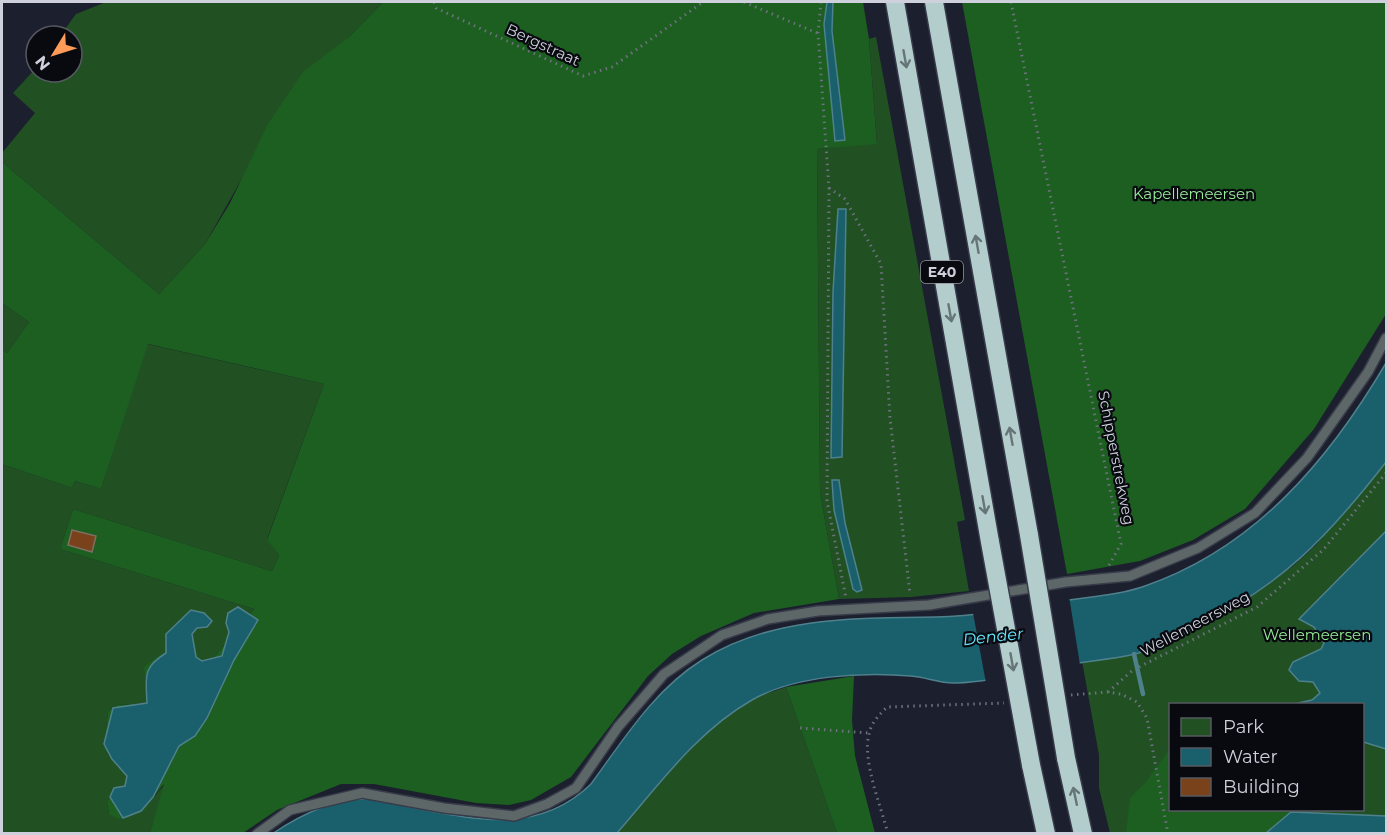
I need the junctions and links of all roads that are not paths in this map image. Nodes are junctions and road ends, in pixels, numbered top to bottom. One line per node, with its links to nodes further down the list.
1 (895, 2): 5 (highway, E40, one-way to 5, bridge)
2 (934, 2): 6 (highway, E40, one-way to 2, bridge)
3 (1386, 338): 4 (lane)
4 (256, 834)
5 (1046, 834)
6 (1083, 834)

